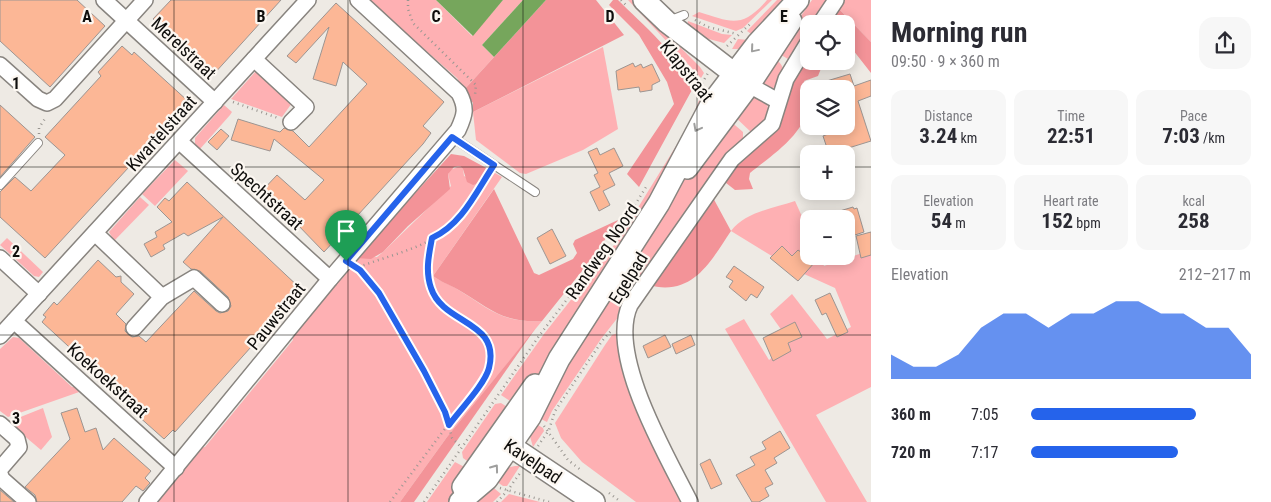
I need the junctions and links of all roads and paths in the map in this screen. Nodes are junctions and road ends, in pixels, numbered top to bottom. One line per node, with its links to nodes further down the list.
1 (104, 0): 13 (street, Merelstraat)
2 (146, 0): 13 (street, Merelstraat)
3 (308, 0): 18 (street, Kwartelstraat)
4 (358, 0): 25 (street)
5 (408, 0): 25 (path)
6 (621, 0): 10 (path)
7 (798, 0): 16 (main road, Randweg Noord)
8 (804, 0): 20 (main road, Randweg Noord)
9 (836, 0): 11 (street)
10 (636, 3): 14 (main road, Klapstraat)
11 (826, 15)
12 (756, 19): 15 (path)
13 (127, 20): 22 (street, Merelstraat); 24 (street)
14 (670, 25): 15 (path, Klapstraat); 20 (main road, Klapstraat); 21 (path, Klapstraat)
15 (738, 34): 16 (path, Klapstraat); 20 (path)
16 (757, 44): 20 (main road, Randweg Noord, one-way to 20)
17 (800, 54): 23 (street, Egelpad)
18 (254, 59): 22 (street, Kwartelstraat); 26 (street)
19 (0, 64): 24 (street)
20 (733, 73): 21 (main road, Randweg Noord); 21 (path); 23 (street); 34 (main road, Randweg Noord)
21 (702, 95): 34 (main road, Randweg Noord, one-way to 34)
22 (217, 100): 26 (path); 28 (street, Kwartelstraat)
23 (778, 101): 45 (street, Egelpad)
24 (47, 103): 29 (path)
25 (466, 106): 27 (street, Pauwstraat)
26 (291, 122)
27 (452, 137): 30 (lane); 40 (street, Pauwstraat)
28 (179, 141): 37 (street, Kwartelstraat); 41 (street, Spechtstraat)
29 (38, 143): 32 (lane)
30 (494, 165): 33 (lane); 38 (path)
31 (650, 182): 35 (path, Randweg Noord)
32 (0, 185)
33 (535, 192)
34 (659, 203): 50 (main road, Randweg Noord)
35 (624, 222)
36 (620, 230): 49 (path, Randweg Noord)
37 (95, 233): 42 (street, Kwartelstraat); 43 (street)
38 (432, 238): 40 (path); 52 (path)
39 (0, 258): 42 (street)
40 (351, 264): 41 (street, Pauwstraat); 52 (path)
41 (330, 279): 57 (street, Pauwstraat)
42 (38, 294): 46 (street, Kwartelstraat)
43 (162, 297): 44 (street); 47 (street)
44 (222, 304)
45 (624, 317): 53 (path); 72 (street, Egelpad)
46 (14, 320): 48 (street, Kwartelstraat); 57 (street, Koekoekstraat)
47 (134, 328)
48 (0, 336)
49 (496, 396): 50 (path, Kavelpad); 55 (path, Randweg Noord)
50 (523, 413): 53 (path, Kavelpad); 54 (main road, Randweg Noord)
51 (0, 424): 58 (street)
52 (449, 425): 55 (path); 65 (path)
53 (549, 430): 56 (path); 60 (path, Kavelpad)
54 (504, 441): 56 (main road, Kavelpad); 67 (main road, Randweg Noord); 68 (main road, Randweg Noord, one-way to 54)
55 (462, 447): 66 (path, Randweg Noord)
56 (530, 459): 61 (path); 62 (main road, Kavelpad)
57 (176, 468): 64 (street, Pauwstraat)
58 (0, 469)
59 (0, 474): 63 (street)
60 (588, 477)
61 (508, 490): 69 (path); 70 (path, Kavelpad)
62 (601, 497): 71 (path)
63 (28, 502)
64 (147, 502)
65 (390, 502)
66 (424, 502)
67 (456, 502)
68 (460, 502)
69 (497, 502)
70 (549, 502)
71 (621, 502)
72 (690, 502)

